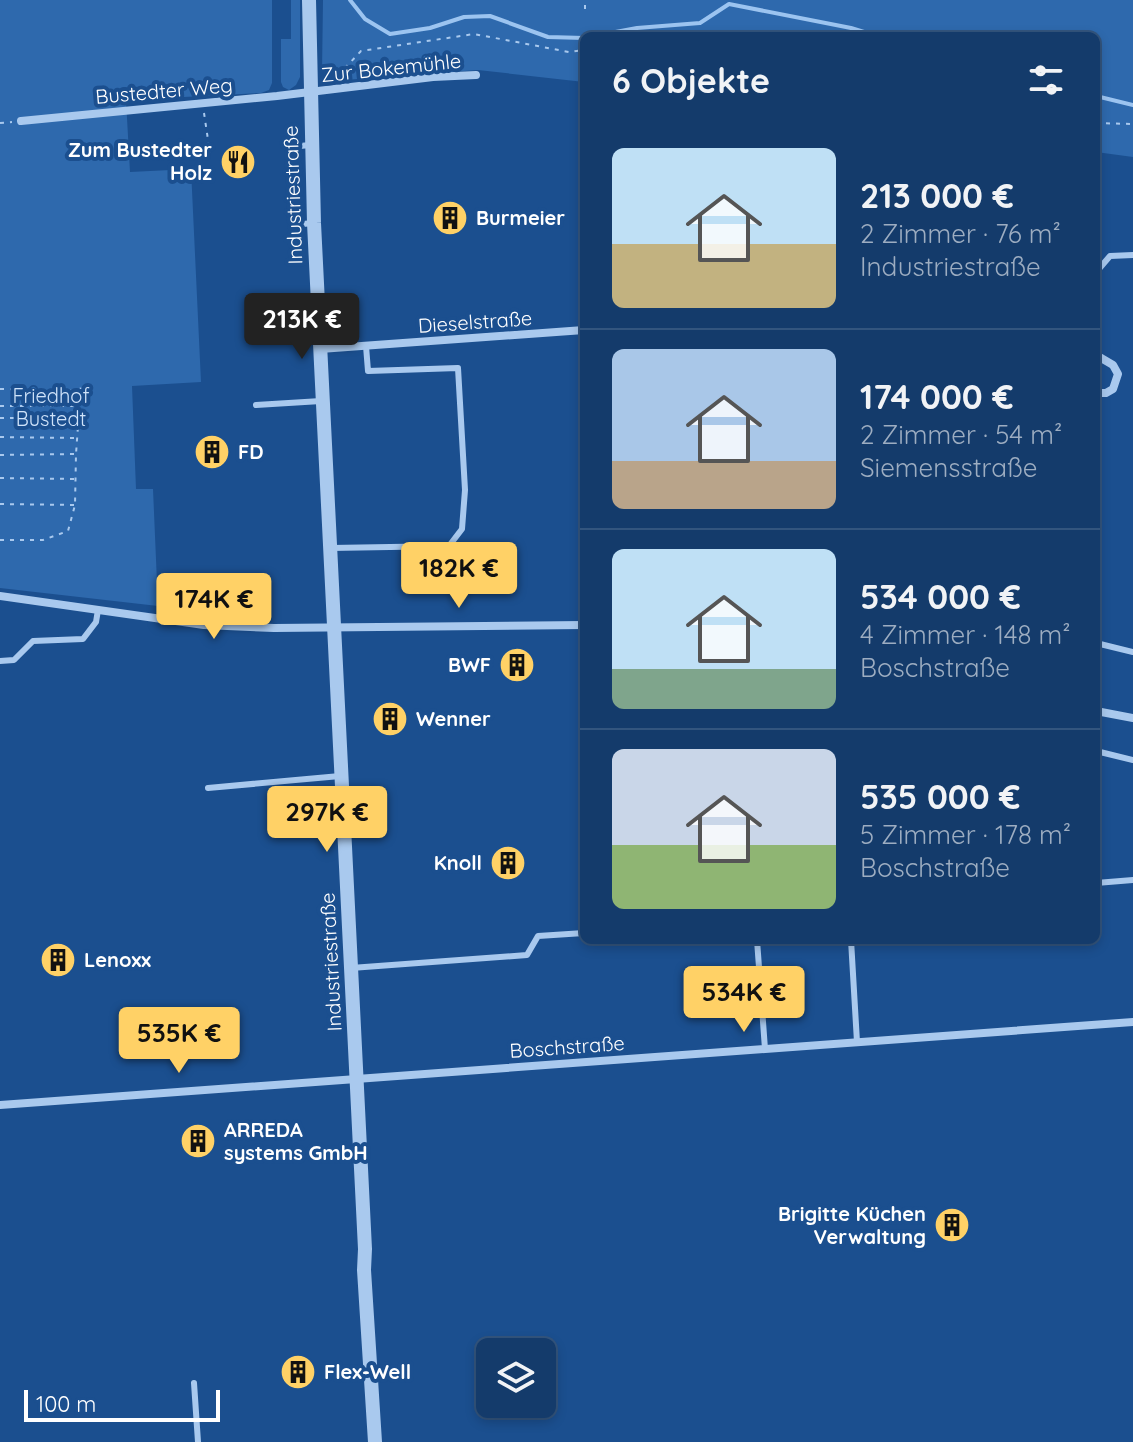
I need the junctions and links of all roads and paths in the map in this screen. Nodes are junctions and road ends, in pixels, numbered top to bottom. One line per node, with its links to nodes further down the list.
1 (309, 0): 6 (street, Industriestraße)
2 (585, 0): 3 (path)
3 (585, 9)
4 (580, 51): 6 (path)
5 (476, 75): 6 (street, Zur Bokemühle)
6 (309, 86): 7 (street, Bustedter Weg); 11 (street, Industriestraße)
7 (202, 104): 8 (street, Bustedter Weg); 13 (path)
8 (21, 121)
9 (1100, 123): 10 (path)
10 (1133, 124)
11 (311, 145): 12 (lane); 14 (street, Industriestraße)
12 (287, 147)
13 (210, 153)
14 (314, 223): 15 (lane); 20 (street, Industriestraße)
15 (291, 225)
16 (1133, 255): 17 (lane)
17 (1100, 268)
18 (580, 330): 19 (street, Dieselstraße)
19 (366, 346): 20 (street, Dieselstraße); 41 (lane)
20 (320, 349): 26 (street, Industriestraße)
21 (1100, 357): 25 (street)
22 (81, 384): 24 (path)
23 (0, 389): 24 (path)
24 (81, 391): 29 (path)
25 (1100, 392)
26 (323, 400): 27 (lane); 41 (street, Industriestraße)
27 (256, 405)
28 (0, 406): 29 (path)
29 (80, 406): 31 (path)
30 (0, 418): 31 (path)
31 (79, 418): 33 (path)
32 (0, 437): 33 (path)
33 (77, 438): 34 (path)
34 (76, 454): 35 (path); 37 (path)
35 (0, 455)
36 (0, 478): 37 (path)
37 (75, 479): 39 (path)
38 (0, 504): 39 (path)
39 (75, 505): 40 (path)
40 (0, 540)
41 (331, 548): 45 (street, Industriestraße)
42 (0, 596): 43 (street)
43 (97, 610): 45 (street); 48 (lane)
44 (580, 625): 45 (street)
45 (335, 627): 53 (street, Industriestraße)
46 (1100, 644): 47 (lane)
47 (1133, 652)
48 (0, 661)
49 (1100, 712): 50 (street)
50 (1133, 718)
51 (1100, 752): 52 (lane)
52 (1133, 760)
53 (342, 776): 54 (lane); 60 (street, Industriestraße)
54 (208, 788)
55 (1133, 880): 56 (lane)
56 (1100, 883)
57 (580, 933): 60 (lane)
58 (757, 944): 63 (lane)
59 (851, 944): 62 (lane)
60 (351, 968): 64 (street, Industriestraße)
61 (1133, 1022): 62 (street, Boschstraße)
62 (857, 1042): 63 (street, Boschstraße)
63 (765, 1049): 64 (street, Boschstraße)
64 (356, 1078): 65 (street, Boschstraße); 68 (street, Industriestraße)
65 (2, 1105)
66 (194, 1383): 67 (lane)
67 (198, 1442)
68 (375, 1442)

